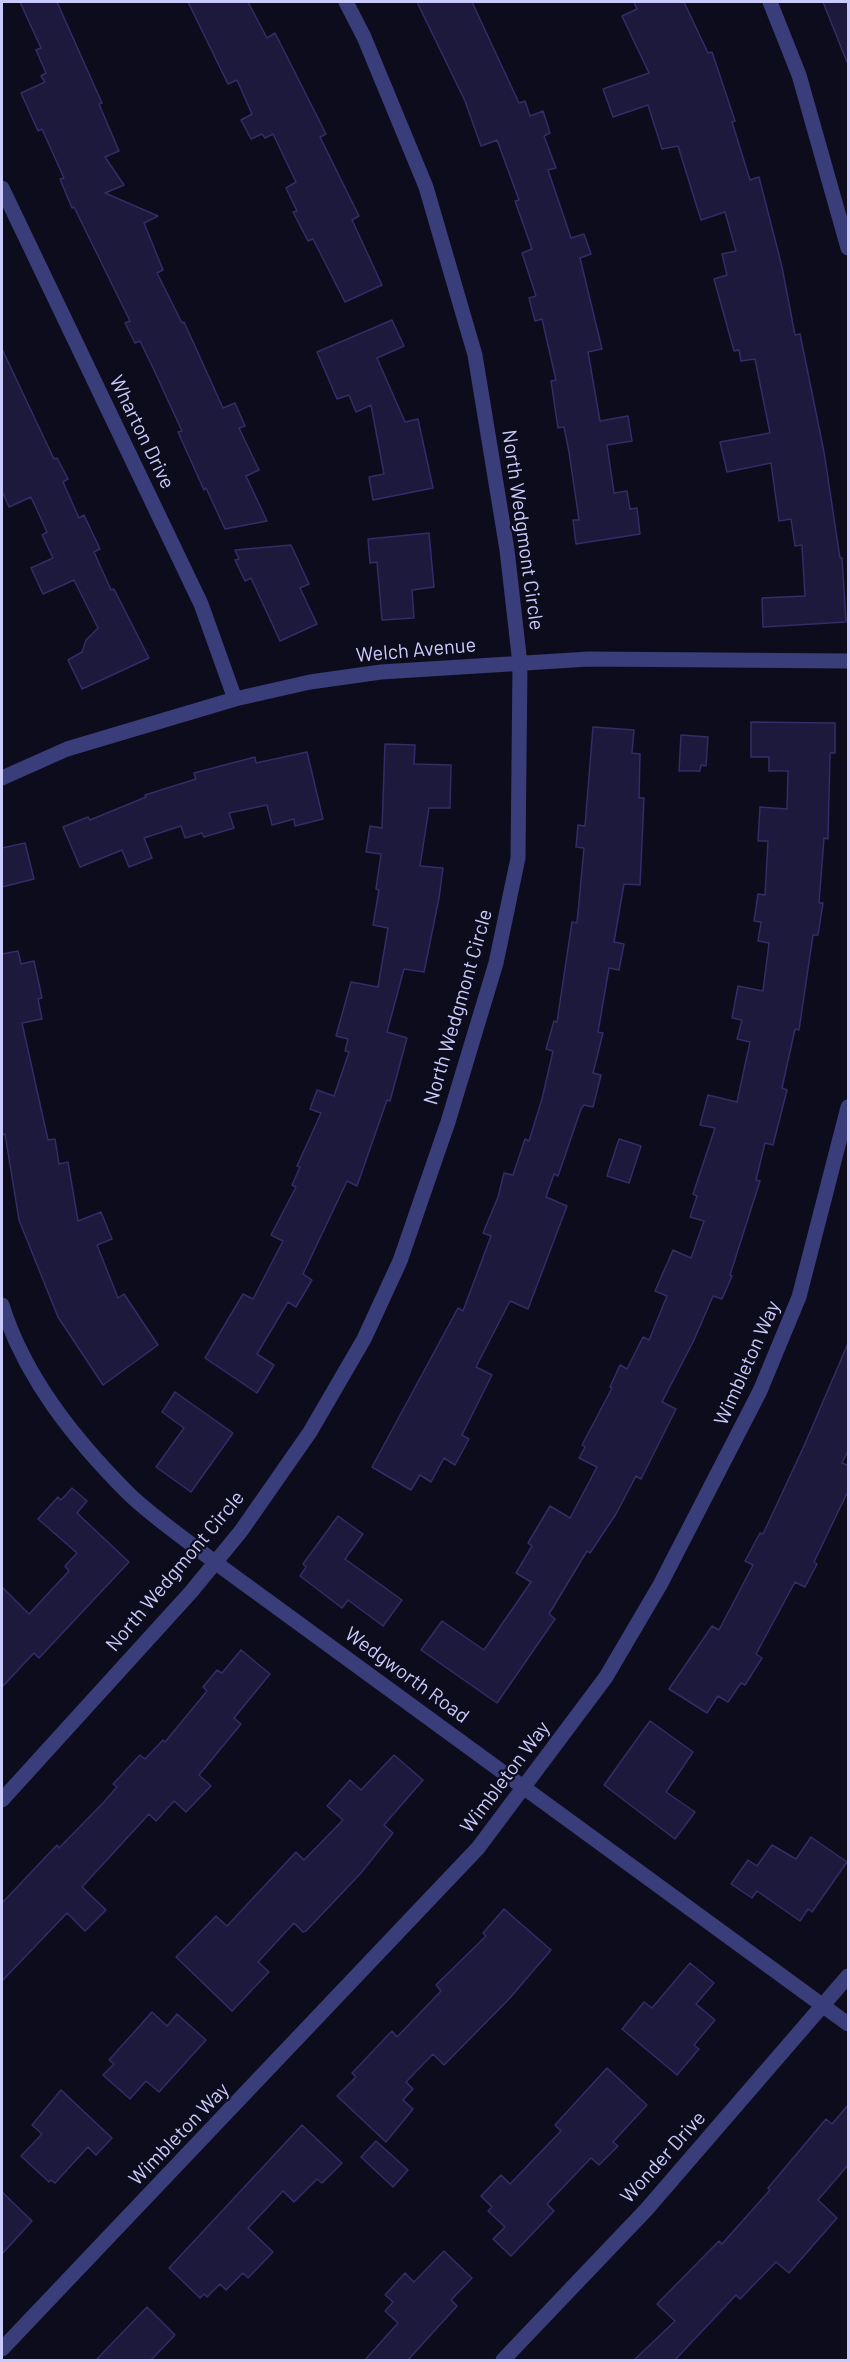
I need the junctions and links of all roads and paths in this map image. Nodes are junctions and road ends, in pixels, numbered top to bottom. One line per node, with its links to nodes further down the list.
1 (346, 2): 6 (street, North Wedgmont Circle)
2 (770, 2): 4 (street)
3 (2, 188): 7 (street, Wharton Drive)
4 (849, 248)
5 (849, 661): 6 (street, Welch Avenue)
6 (520, 664): 7 (street, Welch Avenue); 11 (street, North Wedgmont Circle)
7 (235, 699): 8 (street, Welch Avenue)
8 (2, 778)
9 (849, 1107): 12 (street, Wimbleton Way)
10 (2, 1305): 11 (street, Wedgworth Road)
11 (216, 1563): 12 (street, Wedgworth Road); 13 (street, North Wedgmont Circle)
12 (524, 1786): 15 (street, Wedgworth Road); 17 (street, Wimbleton Way)
13 (2, 1800)
14 (849, 1976): 15 (street, Wonder Drive)
15 (824, 2006): 16 (street, Wedgworth Road); 18 (street, Wonder Drive)
16 (849, 2024)
17 (2, 2349)
18 (503, 2361)

